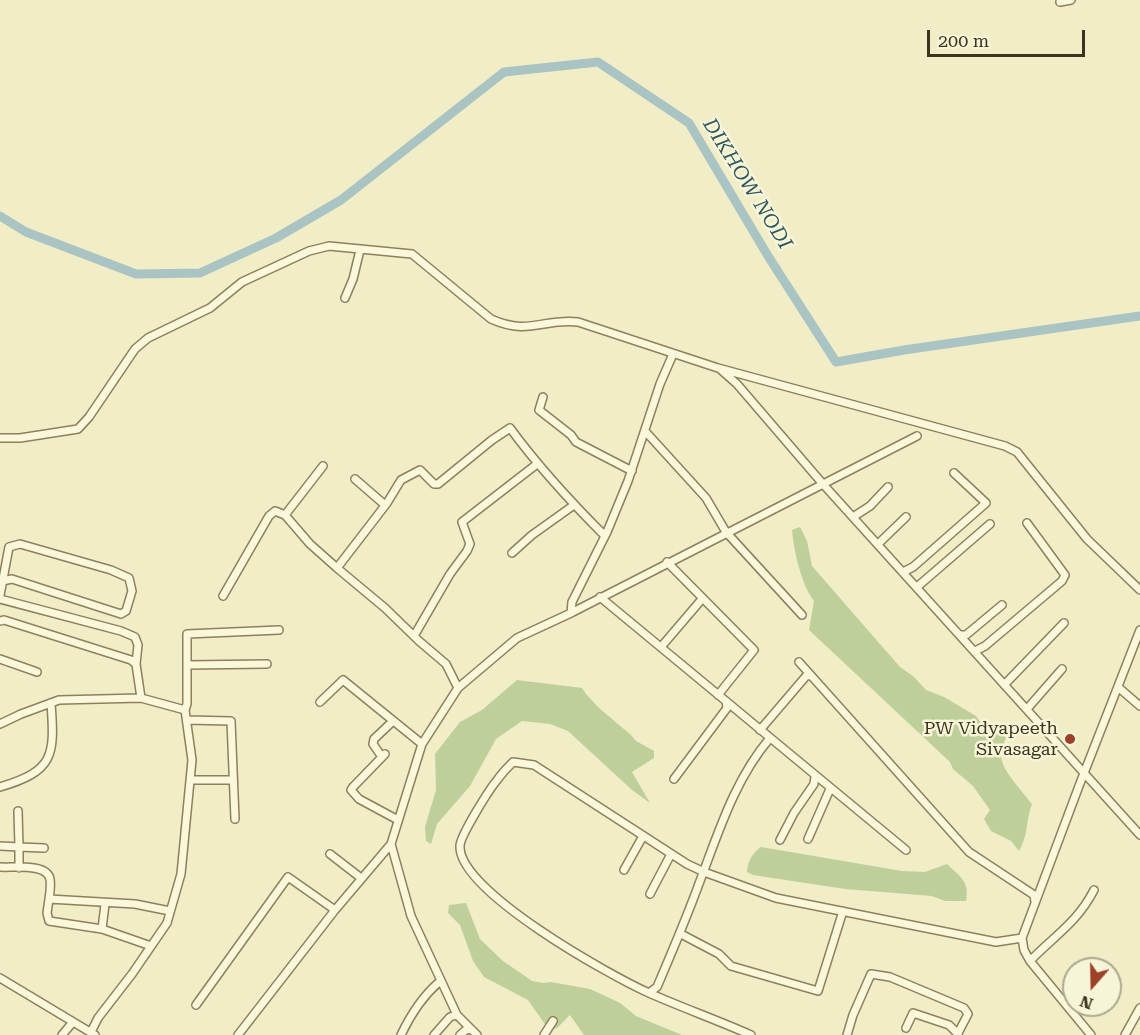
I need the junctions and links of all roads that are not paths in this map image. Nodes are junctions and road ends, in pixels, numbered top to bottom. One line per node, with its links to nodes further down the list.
1 (1071, 0): 2 (street)
2 (1060, 2)
3 (360, 250): 4 (street); 5 (street); 10 (street)
4 (345, 298)
5 (673, 354): 6 (street); 8 (street)
6 (718, 368): 16 (street); 34 (street)
7 (543, 397): 13 (street)
8 (645, 431): 13 (street); 26 (street)
9 (916, 436): 16 (street)
10 (0, 438)
11 (537, 464): 18 (street); 19 (street); 47 (street)
12 (323, 466): 20 (street)
13 (632, 471): 25 (street)
14 (954, 473): 31 (street)
15 (355, 479): 18 (street)
16 (822, 483): 21 (street); 26 (street)
17 (888, 487): 21 (street)
18 (386, 506): 30 (street)
19 (574, 506): 25 (street); 28 (street)
20 (285, 515): 30 (street); 35 (street)
21 (853, 517): 27 (street)
22 (906, 517): 27 (street)
23 (1028, 523): 49 (street)
24 (990, 524): 33 (street)
25 (608, 532): 40 (street)
26 (726, 532): 29 (street); 41 (street)
27 (878, 544): 31 (street)
28 (512, 553)
29 (667, 562): 37 (street); 38 (street)
30 (337, 568): 47 (street)
31 (903, 572): 33 (street)
32 (2, 581): 32 (street); 36 (street)
33 (917, 587): 46 (street)
34 (1140, 591)
35 (223, 596)
36 (0, 597): 52 (street)
37 (600, 597): 40 (street); 48 (street)
38 (702, 599): 48 (street); 61 (street)
39 (1002, 604): 46 (street)
40 (571, 613): 60 (street)
41 (802, 615)
42 (0, 621): 52 (street)
43 (1064, 623): 58 (street)
44 (279, 630): 54 (street)
45 (1140, 630): 59 (street)
46 (961, 635): 49 (street)
47 (414, 636): 60 (street)
48 (661, 647): 61 (street)
49 (975, 651): 58 (street)
50 (0, 659): 56 (street)
51 (799, 662): 57 (street)
52 (136, 664): 62 (street)
53 (267, 664): 54 (street)
54 (187, 665): 68 (street)
55 (1062, 669): 67 (street)
56 (37, 672)
57 (811, 676): 72 (street); 104 (street)
58 (1005, 684): 67 (street)
59 (1118, 687): 66 (street); 75 (street)
60 (458, 688): 74 (street)
61 (718, 695): 63 (street)
62 (141, 698): 65 (street); 68 (street)
63 (726, 701): 72 (street); 77 (street)
64 (320, 702): 70 (street)
65 (51, 703): 71 (street); 80 (street)
66 (1140, 706)
67 (1027, 709): 75 (street)
68 (185, 710): 69 (street)
69 (187, 720): 78 (street); 79 (street)
70 (393, 721): 74 (street); 84 (street)
71 (0, 724)
72 (760, 730): 73 (street)
73 (770, 738): 76 (street); 99 (street)
74 (422, 744): 84 (street)
75 (1084, 772): 85 (street); 104 (street)
76 (815, 776): 81 (street); 88 (street)
77 (674, 779)
78 (190, 780): 79 (street); 107 (street)
79 (233, 780): 83 (street)
80 (0, 787)
81 (830, 789): 87 (street); 93 (street)
82 (18, 811): 91 (street)
83 (235, 819)
84 (398, 820): 89 (street)
85 (1140, 835)
86 (643, 836): 95 (street); 98 (street); 116 (street)
87 (808, 839)
88 (780, 840)
89 (391, 844): 100 (street); 115 (street)
90 (0, 846): 91 (street)
91 (19, 847): 92 (street); 97 (street)
92 (44, 848)
93 (906, 850)
94 (330, 854): 100 (street)
95 (671, 854): 99 (street); 102 (street)
96 (0, 867): 97 (street)
97 (19, 868): 103 (street)
98 (624, 870)
99 (704, 872): 108 (street); 110 (street)
100 (361, 878): 106 (street)
101 (1094, 891): 113 (street)
102 (650, 894)
103 (50, 899): 105 (street); 109 (street)
104 (1035, 902): 111 (street)
105 (105, 904): 107 (street); 109 (street)
106 (335, 910): 117 (street); 127 (street)
107 (170, 911): 112 (street)
108 (843, 911): 110 (street); 111 (street)
109 (102, 929): 112 (street)
110 (681, 934): 116 (street)
111 (1022, 938): 113 (street)
112 (151, 946): 124 (street)
113 (1030, 961): 134 (street)
114 (0, 978): 121 (street)
115 (442, 983): 119 (street); 128 (street)
116 (649, 993): 132 (street)
117 (196, 1005)
118 (1140, 1008): 135 (street)
119 (457, 1015): 123 (street); 129 (street)
120 (553, 1021): 131 (street)
121 (73, 1022): 124 (street); 126 (street)
122 (906, 1028): 125 (street)
123 (475, 1033): 130 (street)
124 (93, 1034)
125 (957, 1034): 133 (street)
126 (62, 1035)
127 (238, 1035)
128 (401, 1035)
129 (434, 1035)
130 (460, 1035)
131 (544, 1035)
132 (751, 1035)
133 (847, 1035)
134 (1091, 1035)
135 (1125, 1035)

